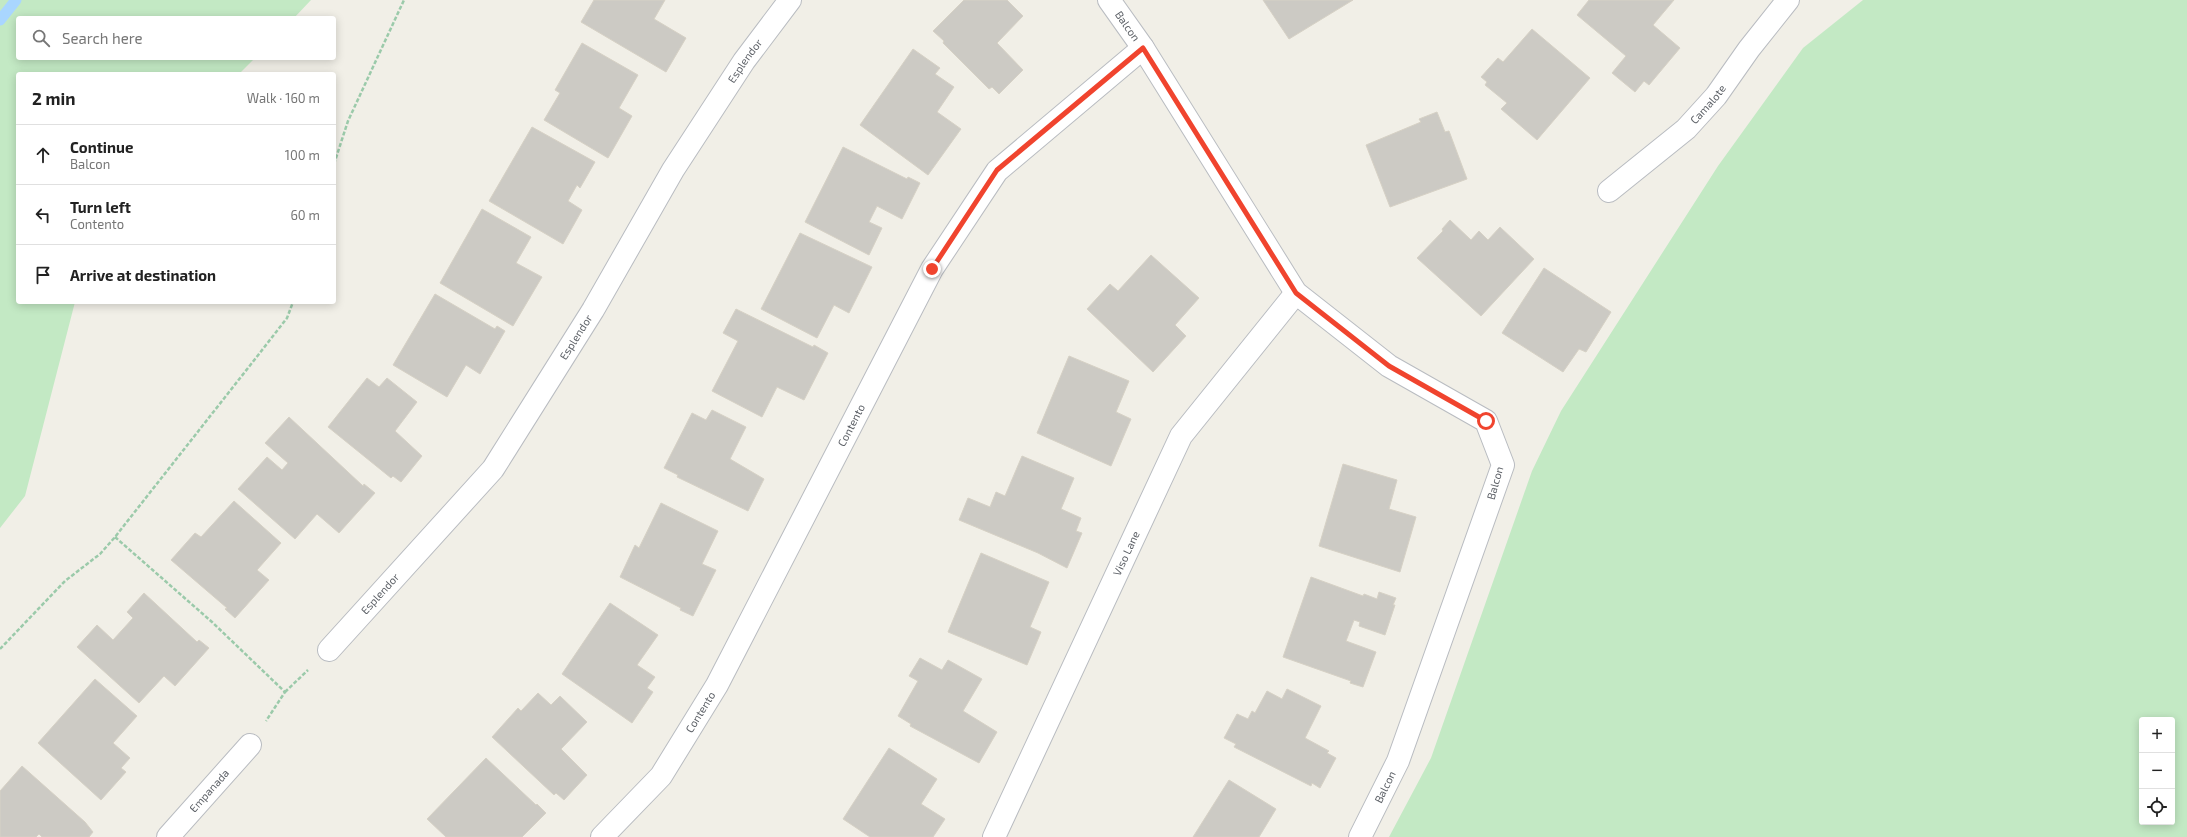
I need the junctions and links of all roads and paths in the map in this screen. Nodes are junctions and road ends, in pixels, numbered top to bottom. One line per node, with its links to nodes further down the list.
1 (404, 0): 6 (path)
2 (790, 0): 12 (street, Esplendor)
3 (1109, 0): 5 (street, Balcon)
4 (1788, 0): 7 (street, Camalote)
5 (1143, 48): 8 (street, Balcon); 15 (street, Contento)
6 (336, 158)
7 (1609, 191)
8 (1296, 293): 16 (street, Viso Lane); 17 (street, Balcon)
9 (292, 304): 10 (path)
10 (115, 537): 11 (path); 13 (path)
11 (0, 649)
12 (329, 650)
13 (250, 745): 14 (street, Empanada)
14 (168, 837)
15 (602, 837)
16 (994, 837)
17 (1360, 837)

